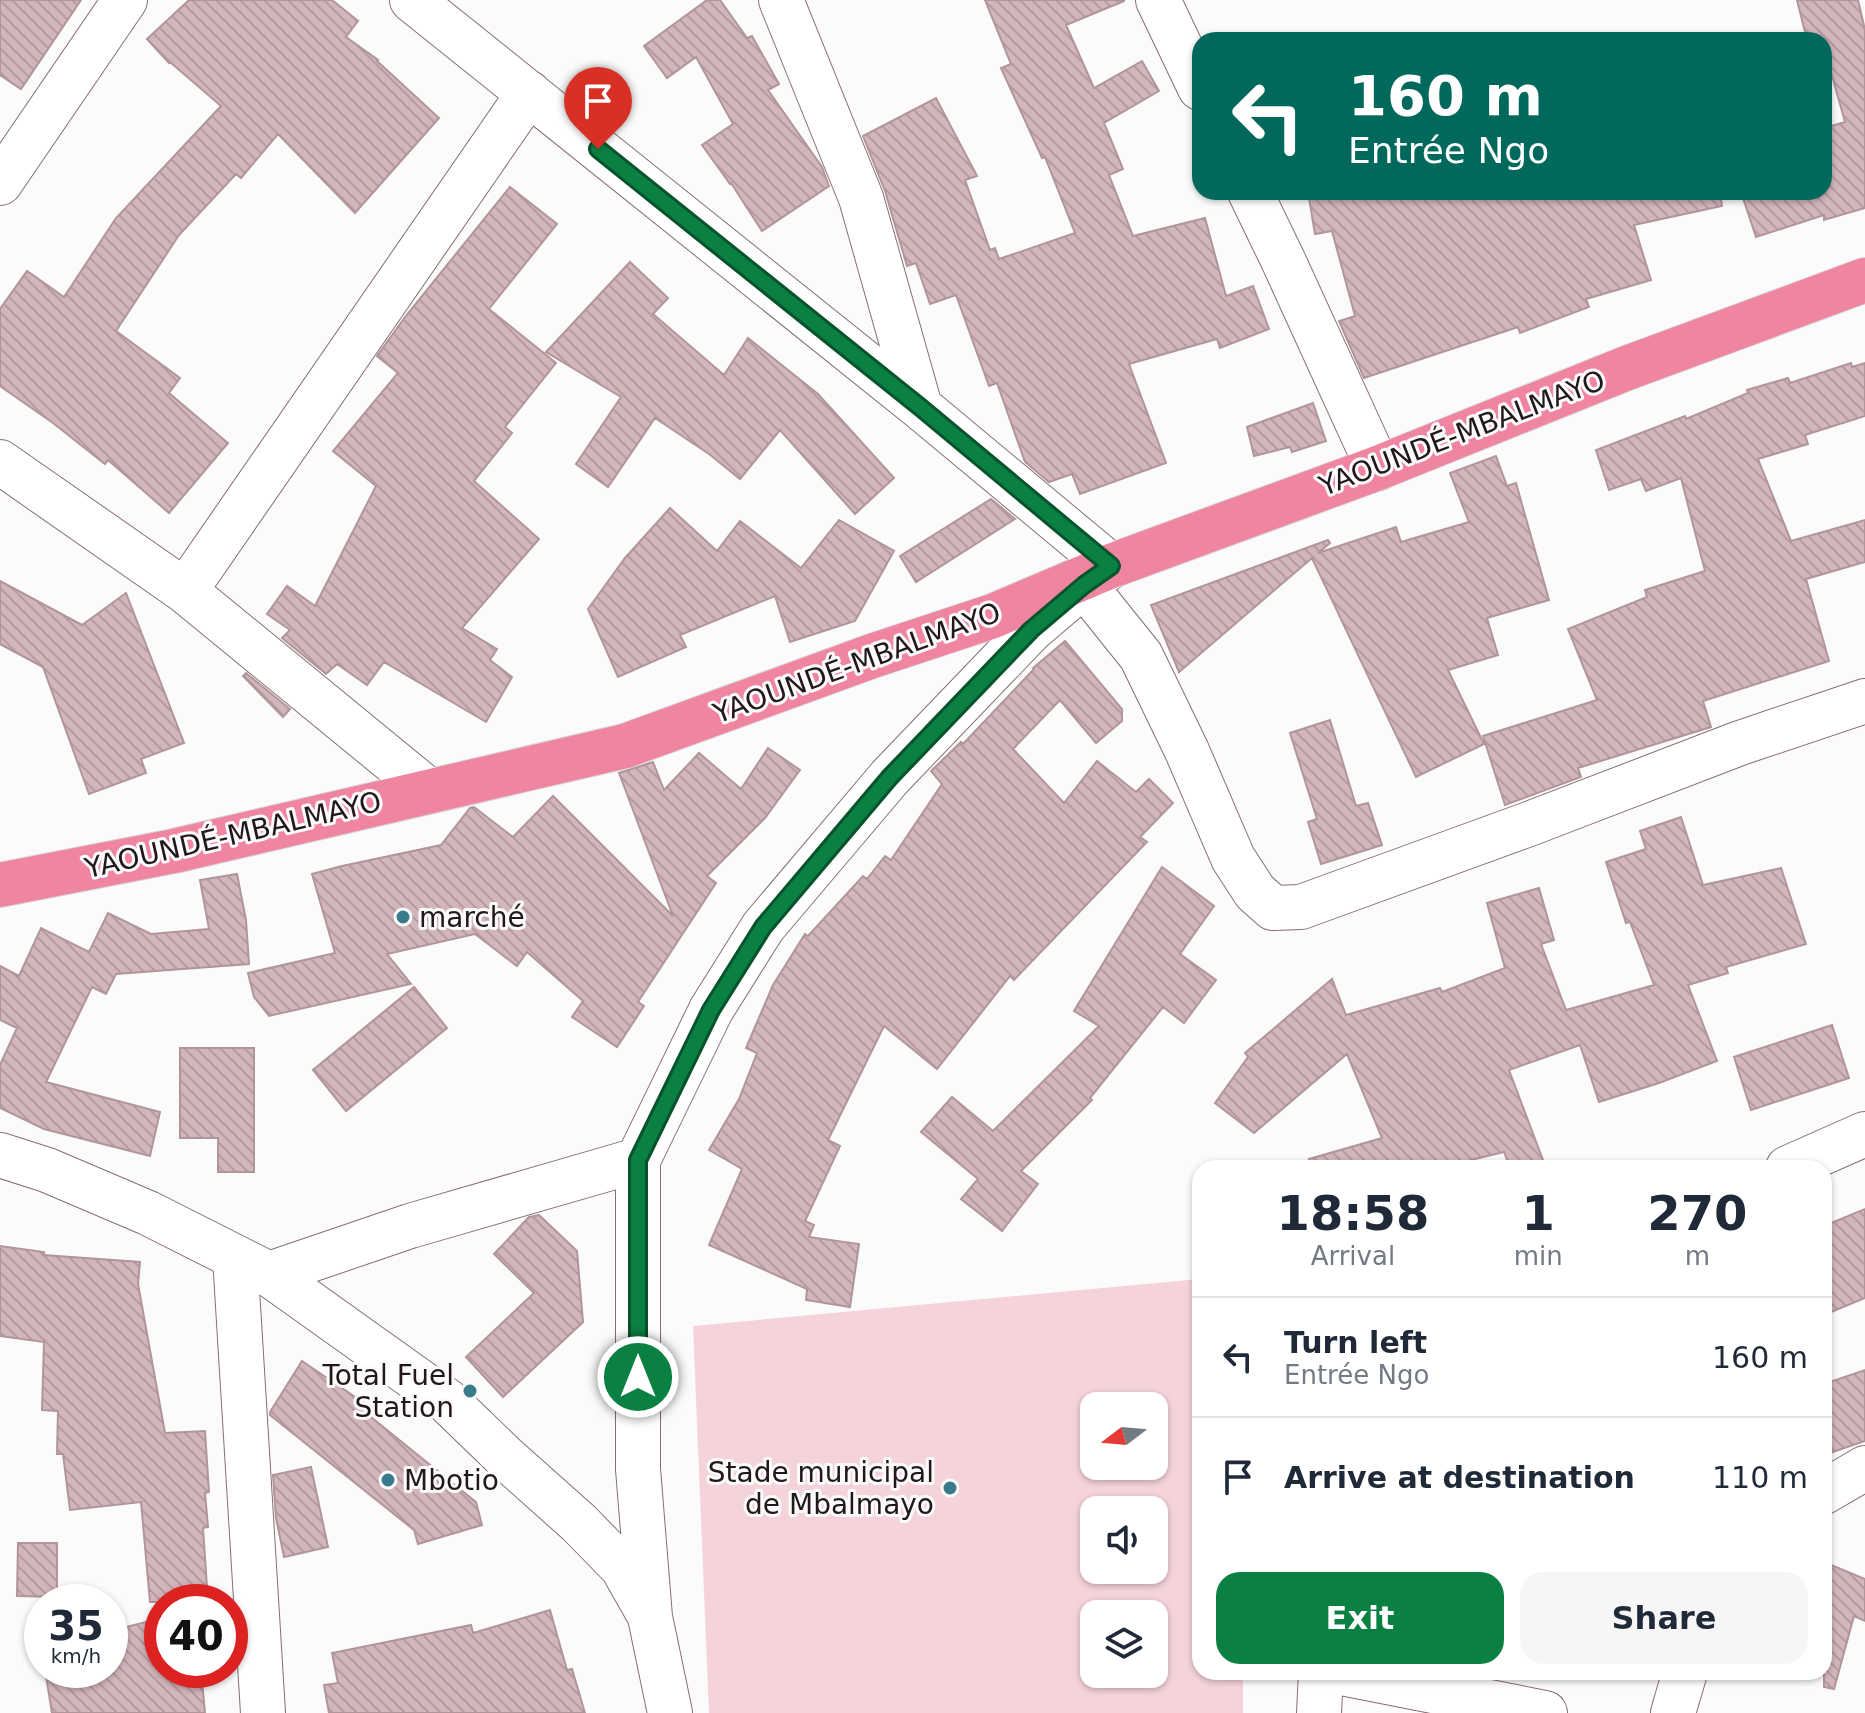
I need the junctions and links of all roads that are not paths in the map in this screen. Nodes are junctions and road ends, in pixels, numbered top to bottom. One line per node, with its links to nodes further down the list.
1 (125, 0): 7 (street)
2 (412, 0): 6 (street)
3 (781, 0): 10 (street)
4 (1158, 0): 5 (street)
5 (1192, 71)
6 (529, 93): 10 (street); 14 (street)
7 (0, 183)
8 (1254, 200): 12 (street)
9 (1865, 280): 12 (highway, YAOUNDÉ-MBALMAYO)
10 (920, 407): 13 (street)
11 (0, 462): 14 (street)
12 (1378, 468): 13 (highway, YAOUNDÉ-MBALMAYO)
13 (1098, 576): 15 (street); 16 (highway, YAOUNDÉ-MBALMAYO); 20 (street)
14 (185, 591): 16 (street)
15 (1865, 701)
16 (429, 791): 17 (highway, YAOUNDÉ-MBALMAYO)
17 (0, 885)
18 (1865, 1134): 21 (street)
19 (0, 1155): 22 (street)
20 (638, 1160): 22 (street); 25 (street)
21 (1806, 1160)
22 (252, 1266): 25 (street); 29 (street)
23 (1865, 1468): 24 (street)
24 (1832, 1487)
25 (650, 1617): 30 (street)
26 (1321, 1680): 31 (street)
27 (1377, 1680): 32 (street)
28 (1683, 1680): 33 (street)
29 (263, 1713)
30 (670, 1713)
31 (1319, 1713)
32 (1545, 1713)
33 (1673, 1713)

